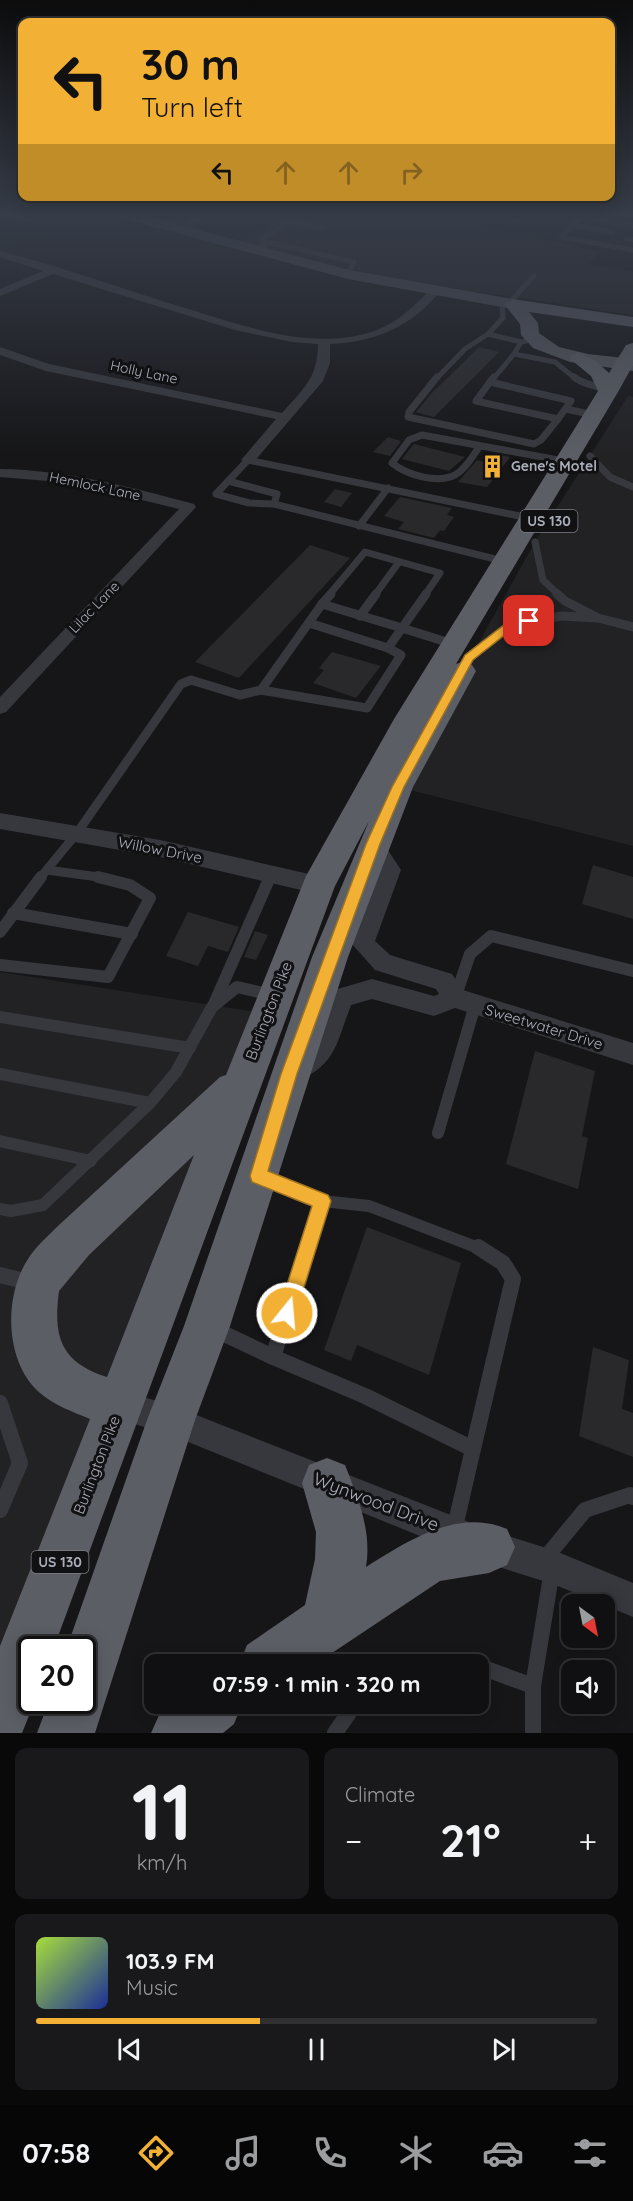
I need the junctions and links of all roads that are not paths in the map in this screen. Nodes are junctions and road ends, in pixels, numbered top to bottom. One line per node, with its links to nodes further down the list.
1 (129, 294): 10 (street)
2 (432, 294): 10 (street)
3 (452, 294): 5 (main road)
4 (517, 294): 5 (lane)
5 (508, 303): 6 (main road); 8 (lane); 9 (main road)
6 (575, 314): 7 (main road); 9 (main road)
7 (633, 322)
8 (488, 334): 9 (lane); 17 (lane)
9 (527, 335): 12 (lane); 13 (main road)
10 (324, 341): 16 (street)
11 (0, 351): 16 (street, Holly Lane)
12 (514, 354): 13 (lane); 14 (lane)
13 (564, 358): 15 (main road); 15 (highway)
14 (490, 382): 15 (lane); 17 (lane)
15 (613, 383): 17 (lane); 19 (highway, Burlington Pike / US 130); 19 (highway, Burlington Pike / US 130)
16 (284, 417): 20 (street)
17 (558, 419)
18 (480, 446): 18 (lane); 19 (lane)
19 (577, 459): 23 (lane); 28 (highway, Burlington Pike / US 130)
20 (248, 460): 22 (lane); 24 (lane)
21 (0, 473): 26 (street, Hemlock Lane)
22 (228, 481): 25 (lane); 25 (lane)
23 (633, 487)
24 (388, 488): 27 (lane); 28 (lane)
25 (274, 504): 27 (lane)
26 (189, 507): 40 (street, Lilac Lane)
27 (359, 526): 29 (lane)
28 (532, 530): 29 (highway, Burlington Pike / US 130); 33 (lane); 38 (highway, Burlington Pike / US 130)
29 (502, 561): 38 (highway, Burlington Pike / US 130)
30 (399, 562): 31 (lane); 32 (lane); 36 (lane)
31 (322, 604): 32 (lane); 34 (lane)
32 (360, 616): 36 (lane)
33 (598, 618): 35 (lane); 38 (lane)
34 (309, 623): 37 (lane); 39 (lane)
35 (633, 627)
36 (403, 629): 37 (lane); 38 (lane)
37 (388, 648): 39 (lane)
38 (461, 650): 43 (highway, Burlington Pike / US 130); 46 (highway, Burlington Pike / US 130)
39 (261, 690): 42 (lane)
40 (0, 708)
41 (0, 821): 42 (street, Willow Drive)
42 (77, 833): 44 (lane); 45 (street, Willow Drive)
43 (373, 844): 53 (street, Sweetwater Drive); 59 (highway, Burlington Pike / US 130)
44 (47, 870): 47 (lane); 49 (lane)
45 (272, 872): 46 (street, Willow Drive); 54 (lane)
46 (318, 885): 52 (highway, Burlington Pike / US 130)
47 (13, 913): 48 (lane); 49 (lane)
48 (0, 932)
49 (132, 934): 50 (lane)
50 (0, 965)
51 (633, 971): 53 (lane)
52 (275, 996): 54 (lane); 60 (highway, Burlington Pike / US 130)
53 (465, 1002): 57 (street, Sweetwater Drive); 59 (street, Sweetwater Drive); 62 (lane)
54 (212, 1007): 56 (lane)
55 (0, 1017): 56 (lane)
56 (190, 1048): 61 (lane)
57 (633, 1054)
58 (0, 1074): 61 (lane)
59 (289, 1074): 65 (highway, Burlington Pike / US 130)
60 (240, 1085): 68 (highway); 71 (highway, Burlington Pike / US 130)
61 (150, 1103): 64 (lane)
62 (438, 1133)
63 (0, 1141): 64 (lane)
64 (91, 1161): 67 (lane)
65 (258, 1176): 66 (lane); 69 (highway, Burlington Pike / US 130)
66 (322, 1201): 70 (lane); 74 (lane)
67 (0, 1209)
68 (19, 1280): 71 (highway)
69 (207, 1326): 70 (lane); 73 (highway, Burlington Pike / US 130)
70 (273, 1357): 74 (lane)
71 (119, 1405): 73 (street, Wynwood Drive); 89 (highway, Burlington Pike / US 130)
72 (1, 1408): 77 (lane)
73 (171, 1420): 75 (street, Wynwood Drive); 82 (highway, Burlington Pike / US 130)
74 (473, 1449): 78 (lane)
75 (327, 1483): 78 (street, Wynwood Drive); 81 (highway)
76 (633, 1497): 79 (lane)
77 (0, 1510)
78 (471, 1540): 79 (street, Wynwood Drive); 81 (highway)
79 (547, 1565): 80 (street, Wynwood Drive); 85 (lane)
80 (633, 1600)
81 (329, 1621): 83 (highway)
82 (96, 1642)
83 (282, 1654)
84 (489, 1670): 85 (lane)
85 (534, 1686): 93 (lane)
86 (73, 1714): 90 (highway)
87 (202, 1714): 91 (highway)
88 (348, 1714): 92 (lane)
89 (0, 1718)
90 (66, 1733)
91 (180, 1733)
92 (335, 1733)
93 (532, 1733)

